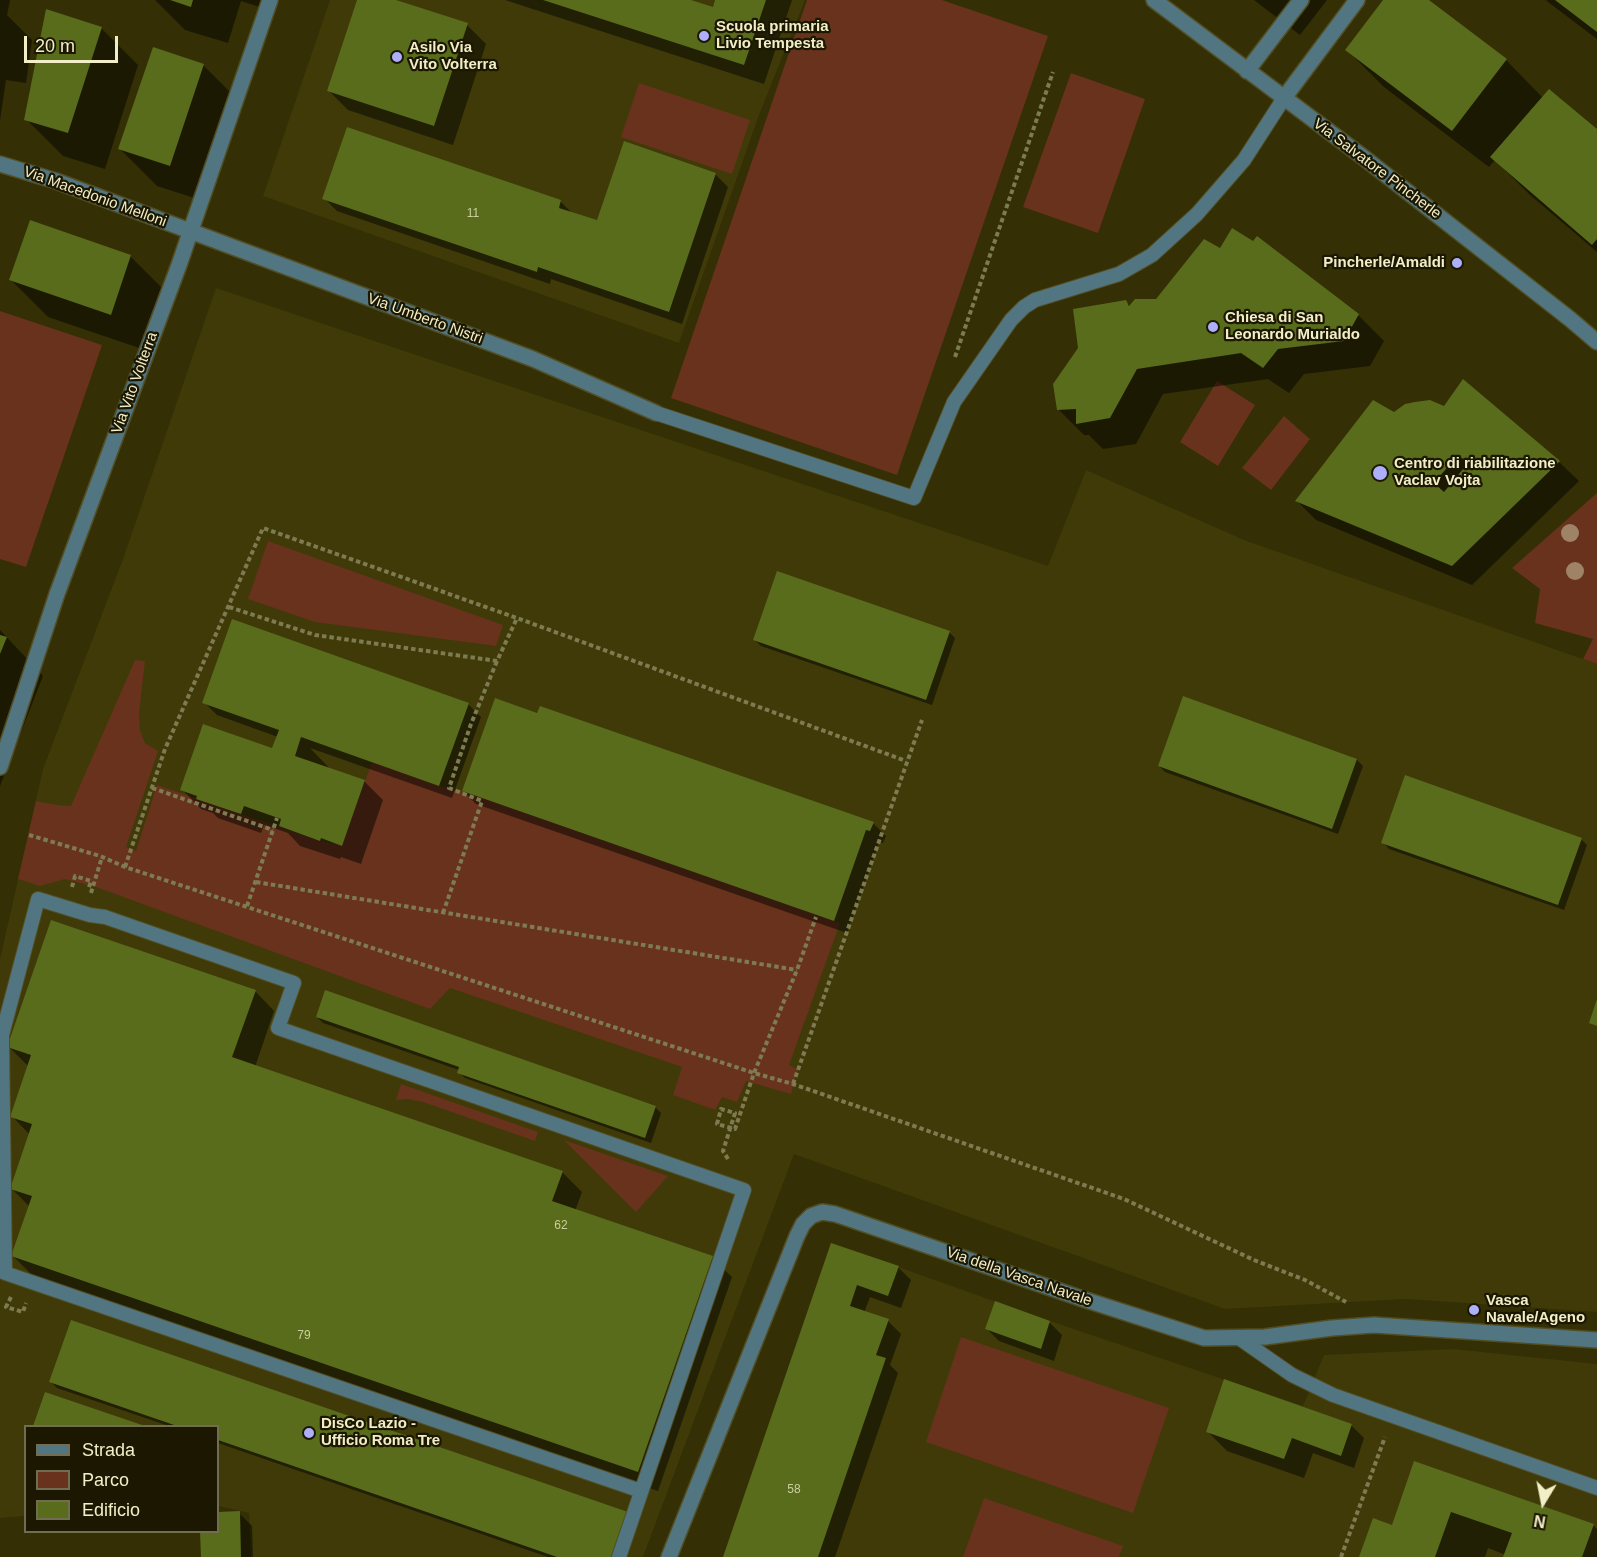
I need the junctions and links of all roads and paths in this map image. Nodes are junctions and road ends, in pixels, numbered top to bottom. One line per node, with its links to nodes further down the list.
1 (270, 0): 9 (street, Via Vito Volterra)
2 (1154, 0): 5 (street, Via Salvatore Pincherle)
3 (1301, 0): 5 (street)
4 (1357, 0): 7 (street)
5 (1247, 71): 7 (street, Via Salvatore Pincherle)
6 (1053, 72): 11 (path)
7 (1284, 98): 10 (street, Via Salvatore Pincherle); 12 (lane)
8 (0, 164): 9 (street, Via Macedonio Melloni)
9 (190, 232): 12 (street, Via Umberto Nistri); 18 (street, Via Vito Volterra)
10 (1597, 342)
11 (955, 358)
12 (656, 413)
13 (229, 607): 14 (path); 15 (path); 19 (path)
14 (517, 618): 15 (path); 17 (path)
15 (497, 661): 28 (path)
16 (922, 720): 17 (path)
17 (906, 761): 32 (path)
18 (0, 766)
19 (152, 788): 21 (path); 24 (path)
20 (277, 818): 21 (path)
21 (273, 830): 26 (path)
22 (28, 835): 23 (path)
23 (102, 857): 24 (path); 25 (path)
24 (125, 867): 27 (path)
25 (96, 877)
26 (256, 882): 27 (path); 28 (path)
27 (247, 906): 31 (path)
28 (443, 913): 30 (path)
29 (816, 917): 30 (path)
30 (797, 970): 31 (path)
31 (754, 1073): 32 (path); 33 (path)
32 (793, 1084): 34 (path)
33 (744, 1190): 39 (lane); 39 (lane)
34 (1356, 1308)
35 (1239, 1338): 36 (street, Via della Vasca Navale); 37 (lane); 41 (street, Via della Vasca Navale)
36 (1597, 1340)
37 (1392, 1416): 38 (lane); 42 (path)
38 (1597, 1488)
39 (641, 1491): 40 (lane)
40 (619, 1557)
41 (669, 1557)
42 (1341, 1557)

